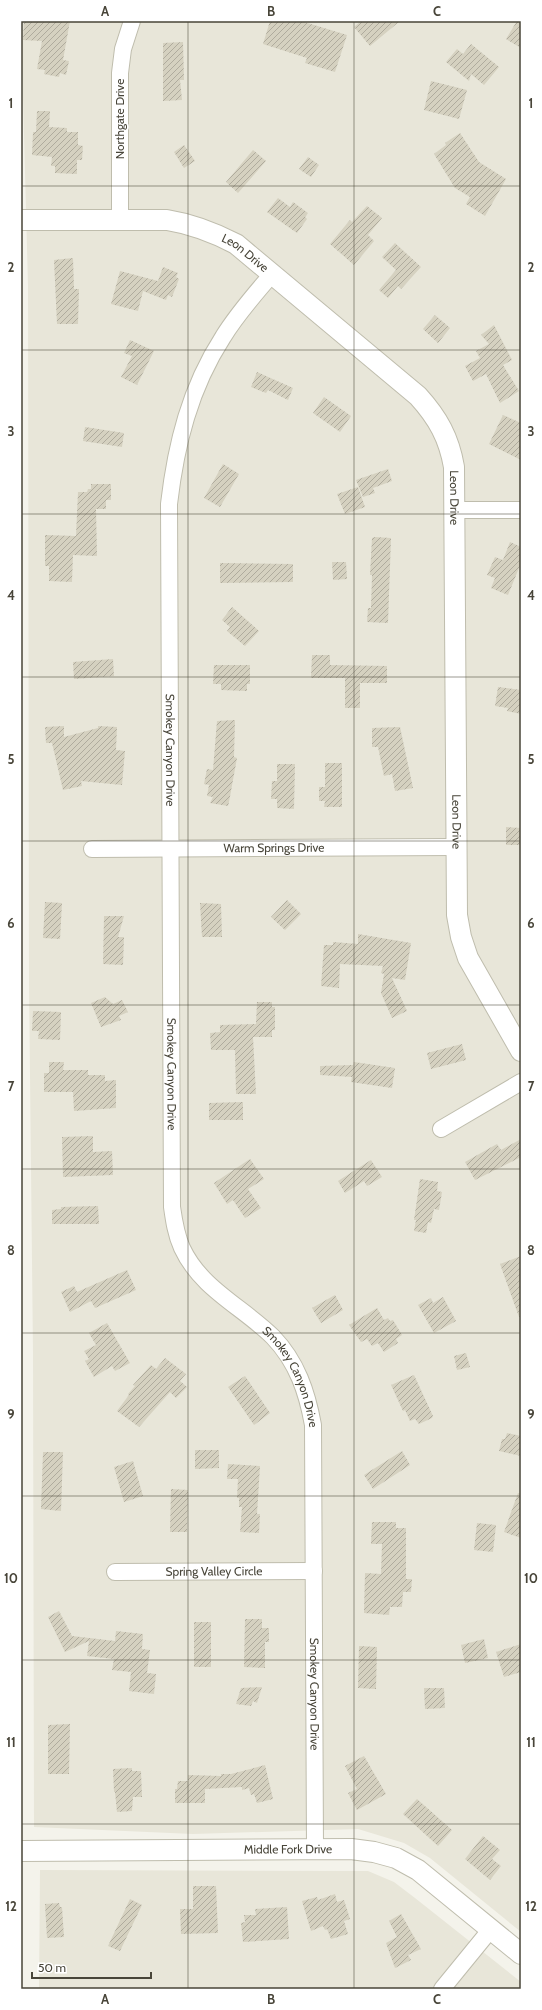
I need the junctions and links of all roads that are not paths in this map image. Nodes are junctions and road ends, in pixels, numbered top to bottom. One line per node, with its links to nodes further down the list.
1 (132, 21): 2 (street, Northgate Drive)
2 (120, 219): 3 (street, Leon Drive); 4 (street, Leon Drive)
3 (21, 220)
4 (272, 274): 5 (street, Leon Drive); 8 (street, Smokey Canyon Drive)
5 (455, 510): 6 (street); 7 (street, Leon Drive)
6 (521, 510)
7 (456, 847): 8 (street, Warm Springs Drive); 10 (street, Leon Drive)
8 (170, 848): 9 (street, Warm Springs Drive); 13 (street, Smokey Canyon Drive)
9 (92, 849)
10 (521, 1051)
11 (521, 1082): 12 (street)
12 (441, 1129)
13 (314, 1571): 14 (street, Spring Valley Circle); 15 (street, Smokey Canyon Drive)
14 (115, 1572)
15 (316, 1849): 16 (street, Middle Fork Drive); 17 (street, Middle Fork Drive)
16 (21, 1851)
17 (491, 1930): 18 (street, Middle Fork Drive); 19 (street)
18 (521, 1954)
19 (442, 1989)

